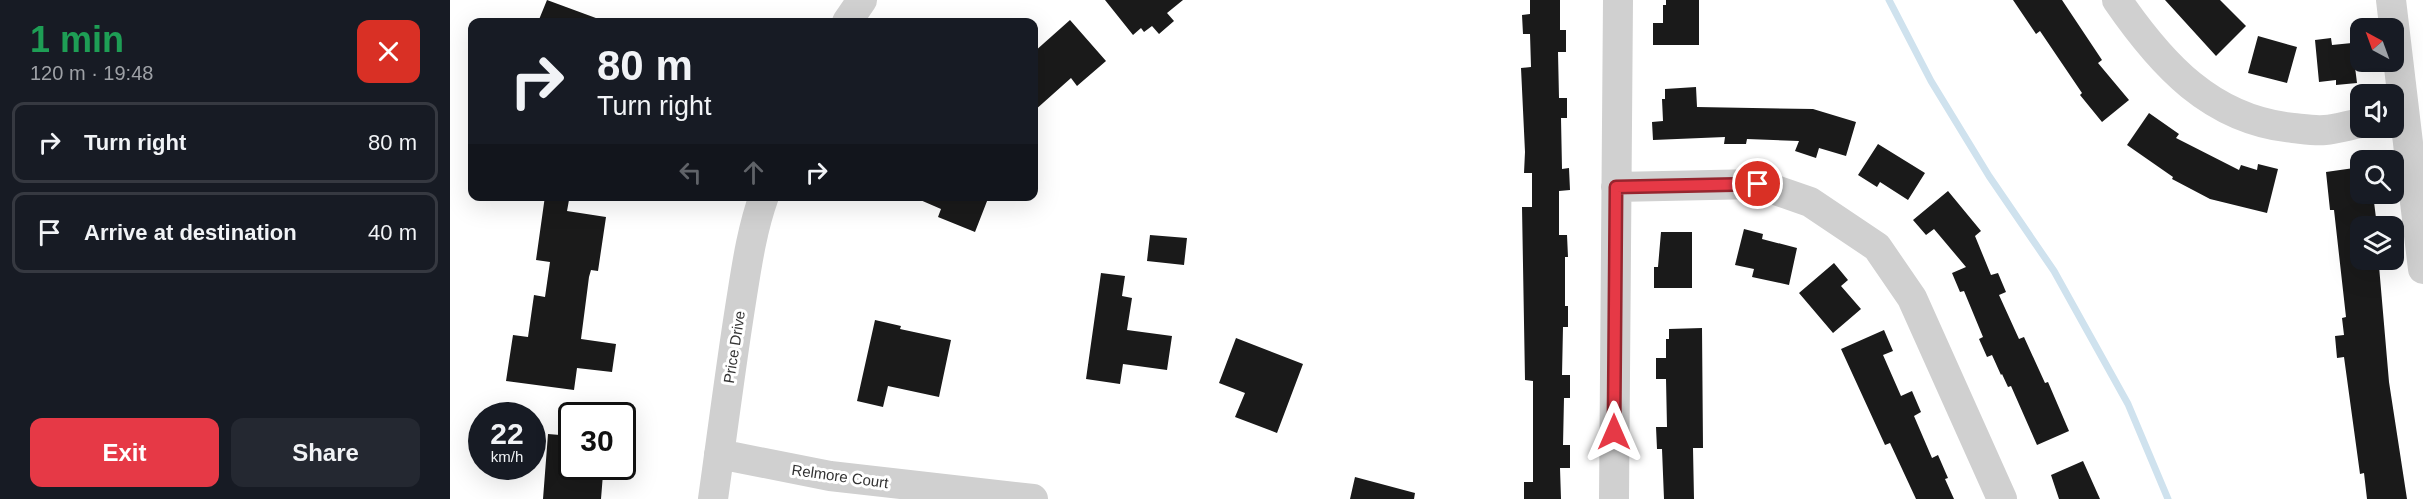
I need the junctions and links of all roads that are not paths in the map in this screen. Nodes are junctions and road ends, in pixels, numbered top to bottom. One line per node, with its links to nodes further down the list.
1 (862, 0): 5 (street)
2 (1617, 0): 9 (street)
3 (2117, 0): 7 (street)
4 (2391, 0): 6 (street)
5 (850, 18)
6 (2398, 84)
7 (2350, 125)
8 (2404, 138): 11 (street)
9 (1616, 187): 15 (street); 16 (street)
10 (762, 201): 12 (street, Price Drive)
11 (2423, 269)
12 (719, 454): 13 (street, Price Drive); 14 (street, Relmore Court)
13 (713, 499)
14 (1033, 499)
15 (1614, 499)
16 (2002, 499)

